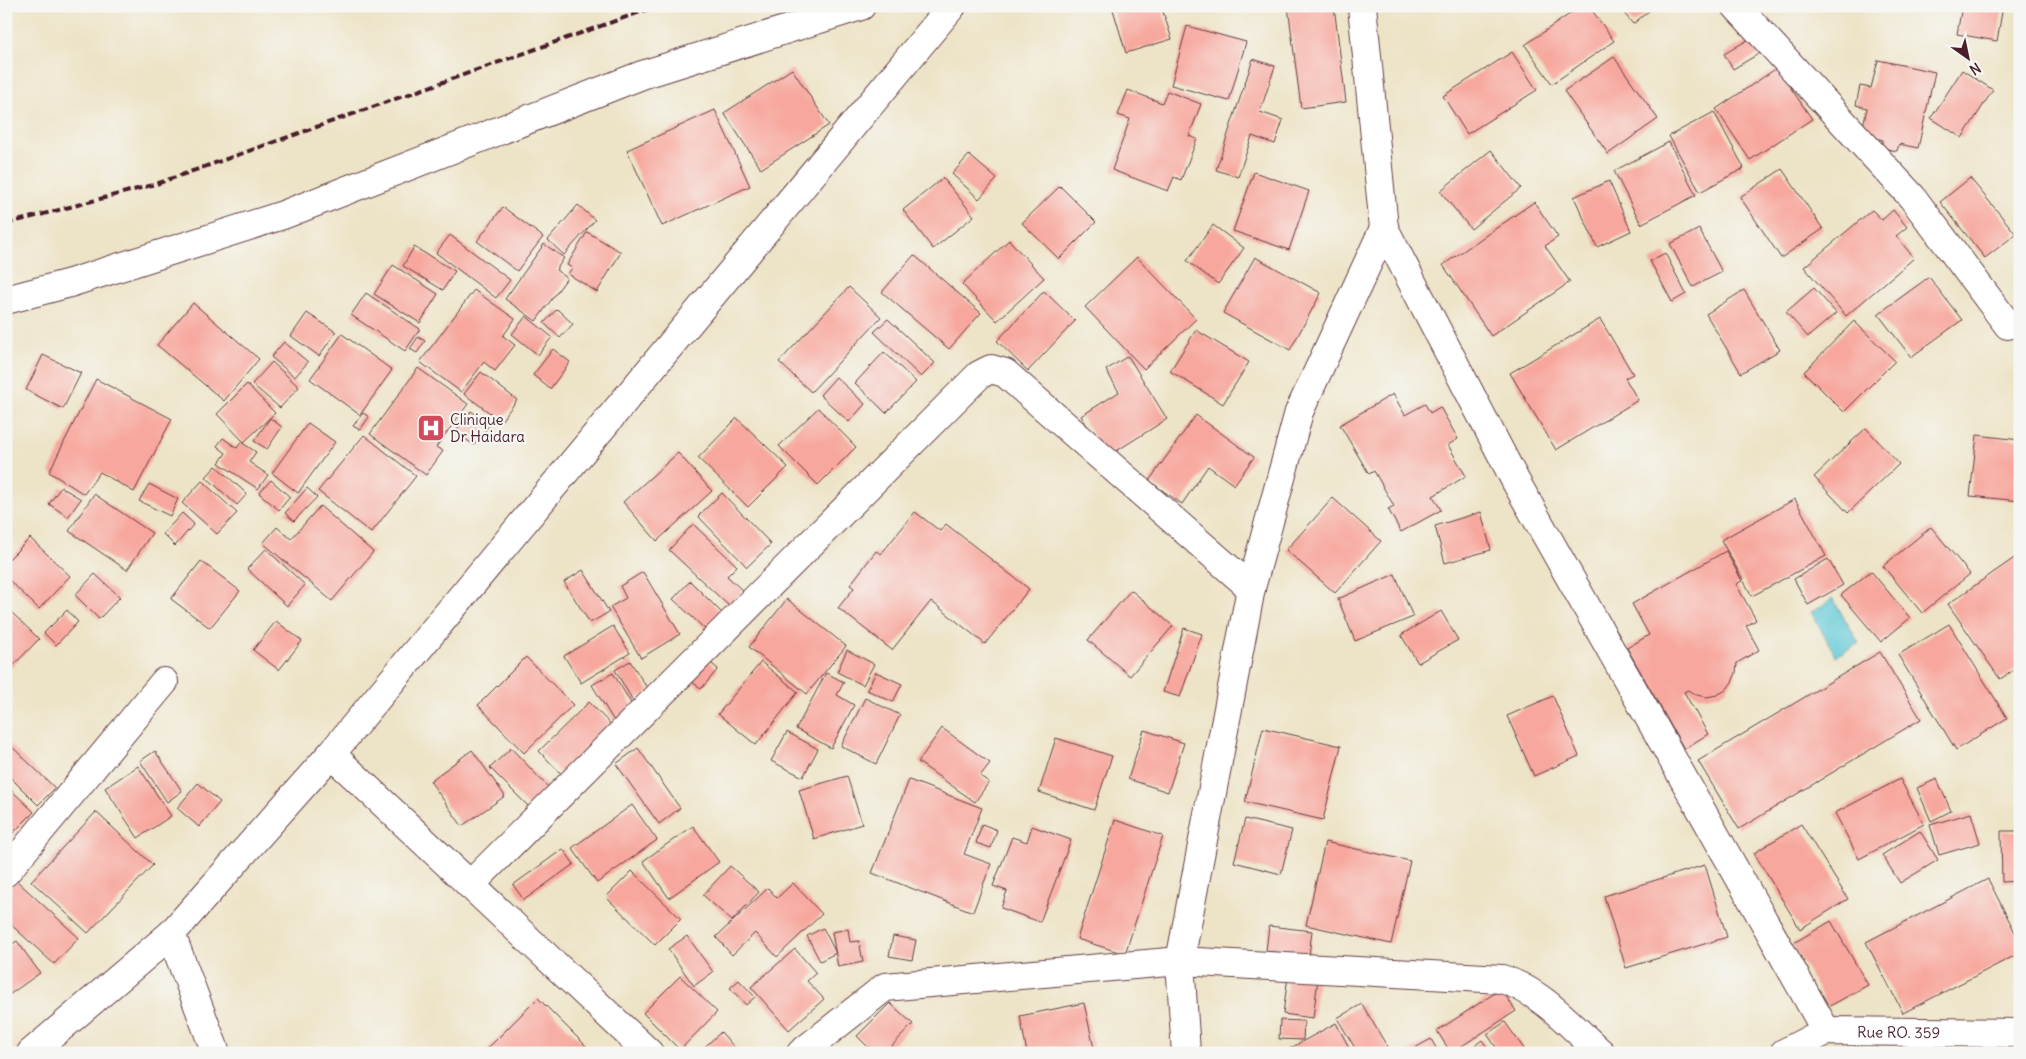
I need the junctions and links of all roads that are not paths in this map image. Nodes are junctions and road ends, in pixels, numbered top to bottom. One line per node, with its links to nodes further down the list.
1 (861, 6): 6 (street)
2 (952, 6): 10 (street)
3 (1362, 6): 5 (street)
4 (1736, 6): 7 (street)
5 (1384, 228): 8 (street); 15 (street)
6 (6, 300)
7 (2008, 325)
8 (1252, 588): 12 (street); 14 (street)
9 (164, 682): 11 (street)
10 (331, 754): 12 (street); 13 (street)
11 (6, 872)
12 (470, 885): 19 (street)
13 (171, 934): 17 (street); 18 (street)
14 (1180, 961): 20 (street); 21 (street); 22 (street)
15 (1826, 1031): 16 (street, Rue RO. 359); 23 (street, Rue RO. 359)
16 (2020, 1033)
17 (31, 1053)
18 (216, 1053)
19 (649, 1053)
20 (801, 1053)
21 (1186, 1053)
22 (1600, 1053)
23 (1784, 1053)

